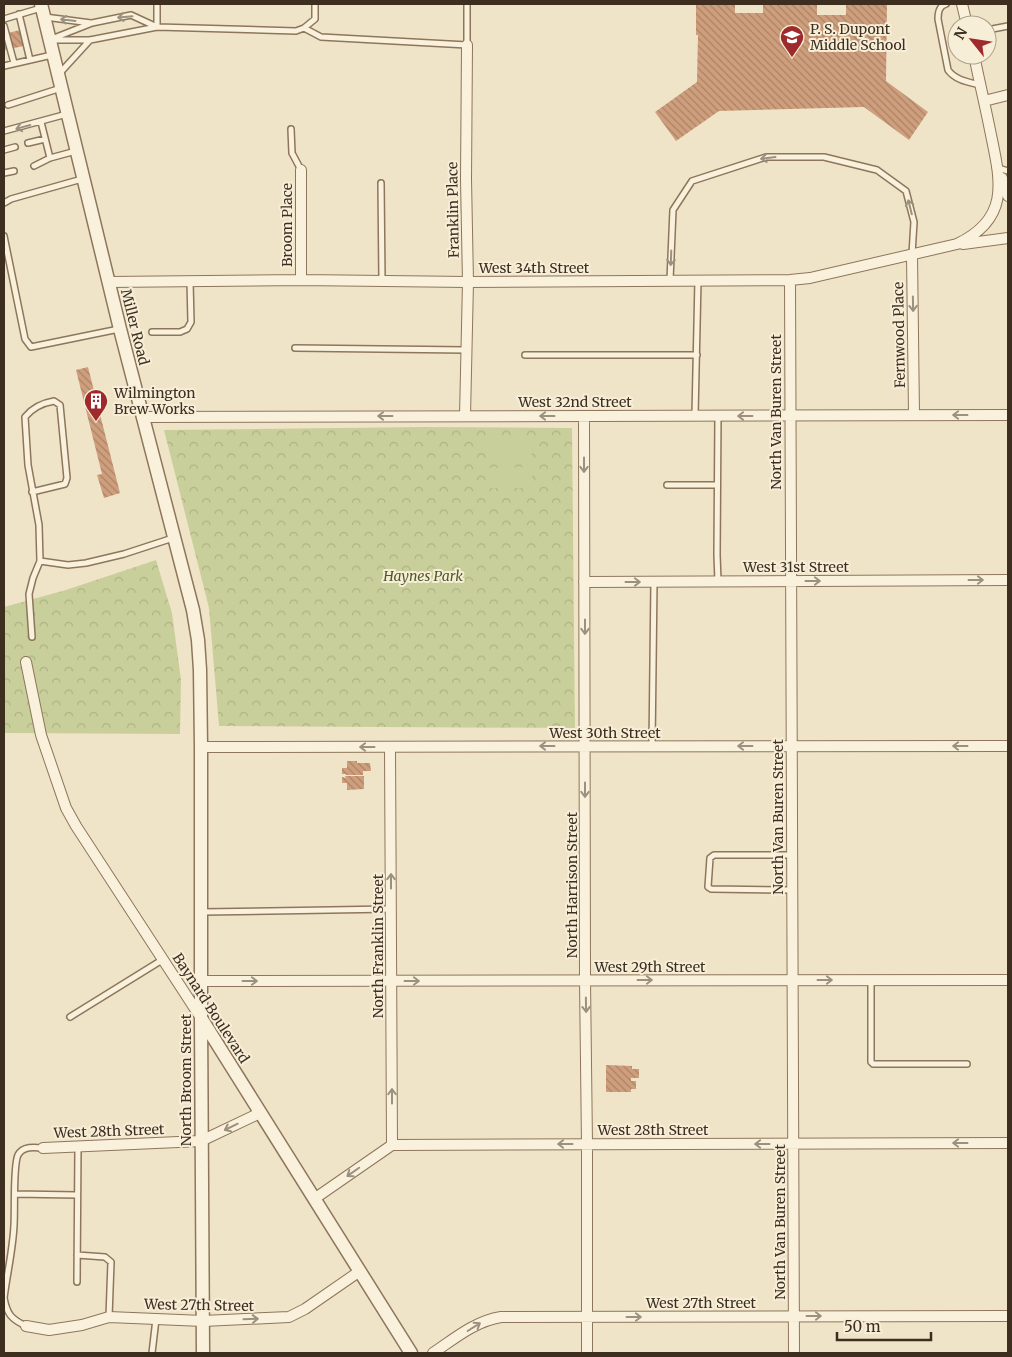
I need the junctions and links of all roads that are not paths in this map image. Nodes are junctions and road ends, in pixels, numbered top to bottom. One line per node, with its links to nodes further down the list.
1 (157, 4): 10 (lane)
2 (315, 4): 11 (lane)
3 (467, 4): 14 (lane, Franklin Place)
4 (946, 4): 21 (lane)
5 (42, 10): 6 (lane); 8 (lane, one-way to 5); 12 (street, Miller Road)
6 (19, 14): 7 (lane); 16 (lane)
7 (4, 19)
8 (92, 23): 10 (lane, one-way to 8); 12 (lane)
9 (4, 26): 17 (lane)
10 (157, 27): 11 (lane); 13 (lane)
11 (304, 28): 14 (lane)
12 (50, 40): 13 (lane); 15 (street, Miller Road)
13 (90, 40): 20 (lane)
14 (467, 45): 55 (street, Franklin Place)
15 (53, 54): 16 (lane); 20 (street, Miller Road)
16 (30, 60): 17 (lane)
17 (14, 63): 19 (lane)
18 (976, 65): 21 (street)
19 (4, 66)
20 (60, 81): 24 (lane); 25 (street, Miller Road)
21 (980, 85): 23 (street)
22 (1008, 95): 23 (street)
23 (984, 101): 37 (street)
24 (8, 105)
25 (67, 114): 26 (lane); 33 (street, Miller Road)
26 (41, 122): 28 (lane, one-way to 28); 29 (lane)
27 (291, 129): 36 (lane)
28 (4, 132)
29 (45, 138): 30 (lane); 34 (lane)
30 (28, 143)
31 (15, 147): 32 (lane)
32 (4, 150)
33 (76, 151): 34 (lane); 40 (street, Miller Road)
34 (50, 158): 35 (lane)
35 (34, 166)
36 (301, 170): 48 (street, Broom Place)
37 (1003, 170): 42 (street); 46 (street, West 34th Street)
38 (14, 171): 39 (lane)
39 (4, 174)
40 (83, 179): 43 (lane); 54 (street, Miller Road)
41 (380, 183): 53 (lane)
42 (1008, 196)
43 (4, 203)
44 (4, 236): 56 (lane)
45 (1008, 238): 46 (street, West 34th Street)
46 (957, 244): 47 (street, West 34th Street)
47 (912, 255): 49 (lane, one-way to 49); 51 (street, West 34th Street); 62 (street, Fernwood Place, one-way to 62)
48 (301, 280): 52 (street, West 34th Street); 53 (street, West 34th Street)
49 (670, 280): 50 (street, West 34th Street); 55 (street, West 34th Street)
50 (698, 280): 51 (street, West 34th Street); 61 (lane)
51 (790, 280): 68 (street, North Van Buren Street)
52 (190, 281): 54 (street, West 34th Street); 57 (lane)
53 (382, 281): 55 (street, West 34th Street)
54 (108, 282): 56 (street, Miller Road)
55 (468, 282): 59 (street, Franklin Place)
56 (120, 329): 69 (street, Miller Road)
57 (152, 332)
58 (295, 348): 59 (lane)
59 (467, 350): 64 (street, Franklin Place)
60 (525, 355): 61 (lane)
61 (697, 355): 66 (lane)
62 (914, 415): 63 (street, West 32nd Street, one-way to 62); 68 (street, West 32nd Street)
63 (1008, 415)
64 (465, 416): 65 (street, West 32nd Street, one-way to 64); 69 (street, West 32nd Street, one-way to 69)
65 (584, 416): 66 (street, West 32nd Street); 78 (street, North Harrison Street, one-way to 78)
66 (696, 416): 67 (street, West 32nd Street)
67 (718, 416): 68 (street, West 32nd Street, one-way to 67); 71 (lane)
68 (790, 416): 77 (street, North Van Buren Street)
69 (142, 417): 73 (street, Miller Road)
70 (667, 484): 71 (lane)
71 (717, 485): 76 (lane)
72 (32, 492): 72 (lane); 74 (lane)
73 (174, 538): 74 (lane); 86 (street, Miller Road)
74 (40, 561): 80 (lane)
75 (1008, 580): 77 (street, West 31st Street, one-way to 75)
76 (718, 581): 77 (street, West 31st Street); 79 (street, West 31st Street)
77 (791, 581): 84 (street, North Van Buren Street)
78 (584, 582): 79 (street, West 31st Street, one-way to 79); 82 (street, North Harrison Street, one-way to 82)
79 (654, 582): 83 (lane)
80 (32, 637)
81 (26, 662): 92 (street, Baynard Boulevard)
82 (585, 746): 83 (street, West 30th Street); 87 (street, West 30th Street, one-way to 87); 93 (street, North Harrison Street, one-way to 93)
83 (652, 746): 84 (street, West 30th Street, one-way to 83)
84 (791, 746): 85 (street, West 30th Street, one-way to 84); 88 (street, North Van Buren Street)
85 (1008, 746)
86 (202, 747): 87 (street, West 30th Street, one-way to 86); 91 (street, North Broom Street)
87 (390, 747): 90 (street, North Franklin Street, one-way to 87)
88 (792, 855): 89 (street, North Van Buren Street); 89 (lane)
89 (792, 890): 94 (street, North Van Buren Street)
90 (391, 910): 91 (lane); 98 (street, North Franklin Street)
91 (201, 912): 97 (street, North Broom Street)
92 (162, 960): 99 (lane); 100 (street, Baynard Boulevard)
93 (586, 980): 94 (street, West 29th Street, one-way to 94); 98 (street, West 29th Street, one-way to 93); 105 (street, North Harrison Street, one-way to 105)
94 (792, 980): 95 (street, West 29th Street, one-way to 95); 106 (street, North Van Buren Street)
95 (870, 980): 96 (street, West 29th Street); 101 (lane)
96 (1008, 980)
97 (201, 981): 98 (street, West 29th Street, one-way to 98); 100 (street, North Broom Street)
98 (392, 981): 107 (street, North Franklin Street, one-way to 98)
99 (70, 1017)
100 (201, 1018): 102 (street, Baynard Boulevard); 103 (street, North Broom Street)
101 (968, 1064)
102 (260, 1113): 103 (street, West 28th Street, one-way to 103); 112 (street, Baynard Boulevard)
103 (201, 1141): 108 (street, West 28th Street); 121 (street, North Broom Street)
104 (1008, 1143): 106 (street, West 28th Street, one-way to 106)
105 (587, 1144): 106 (street, West 28th Street, one-way to 105); 107 (street, West 28th Street, one-way to 107); 119 (street, North Harrison Street)
106 (794, 1144): 117 (street, North Van Buren Street)
107 (392, 1145): 112 (street, one-way to 112)
108 (78, 1146): 109 (street, West 28th Street); 111 (lane)
109 (43, 1148): 110 (lane)
110 (15, 1194): 111 (lane); 122 (lane)
111 (78, 1195): 113 (lane)
112 (314, 1198): 114 (street, Baynard Boulevard)
113 (77, 1255): 115 (lane); 116 (lane)
114 (360, 1271): 121 (street, West 27th Street, one-way to 114); 125 (street, Baynard Boulevard)
115 (77, 1282)
116 (109, 1316): 120 (street, West 27th Street); 122 (street, West 27th Street)
117 (794, 1316): 118 (street, West 27th Street, one-way to 118); 119 (street, West 27th Street, one-way to 117); 128 (street, North Van Buren Street)
118 (1008, 1316)
119 (586, 1317): 126 (street, West 27th Street, one-way to 119); 127 (street, North Harrison Street)
120 (156, 1318): 121 (street, West 27th Street); 123 (lane)
121 (203, 1321): 124 (street, North Broom Street)
122 (26, 1326)
123 (152, 1353)
124 (203, 1353)
125 (411, 1353)
126 (433, 1353)
127 (587, 1353)
128 (794, 1353)

